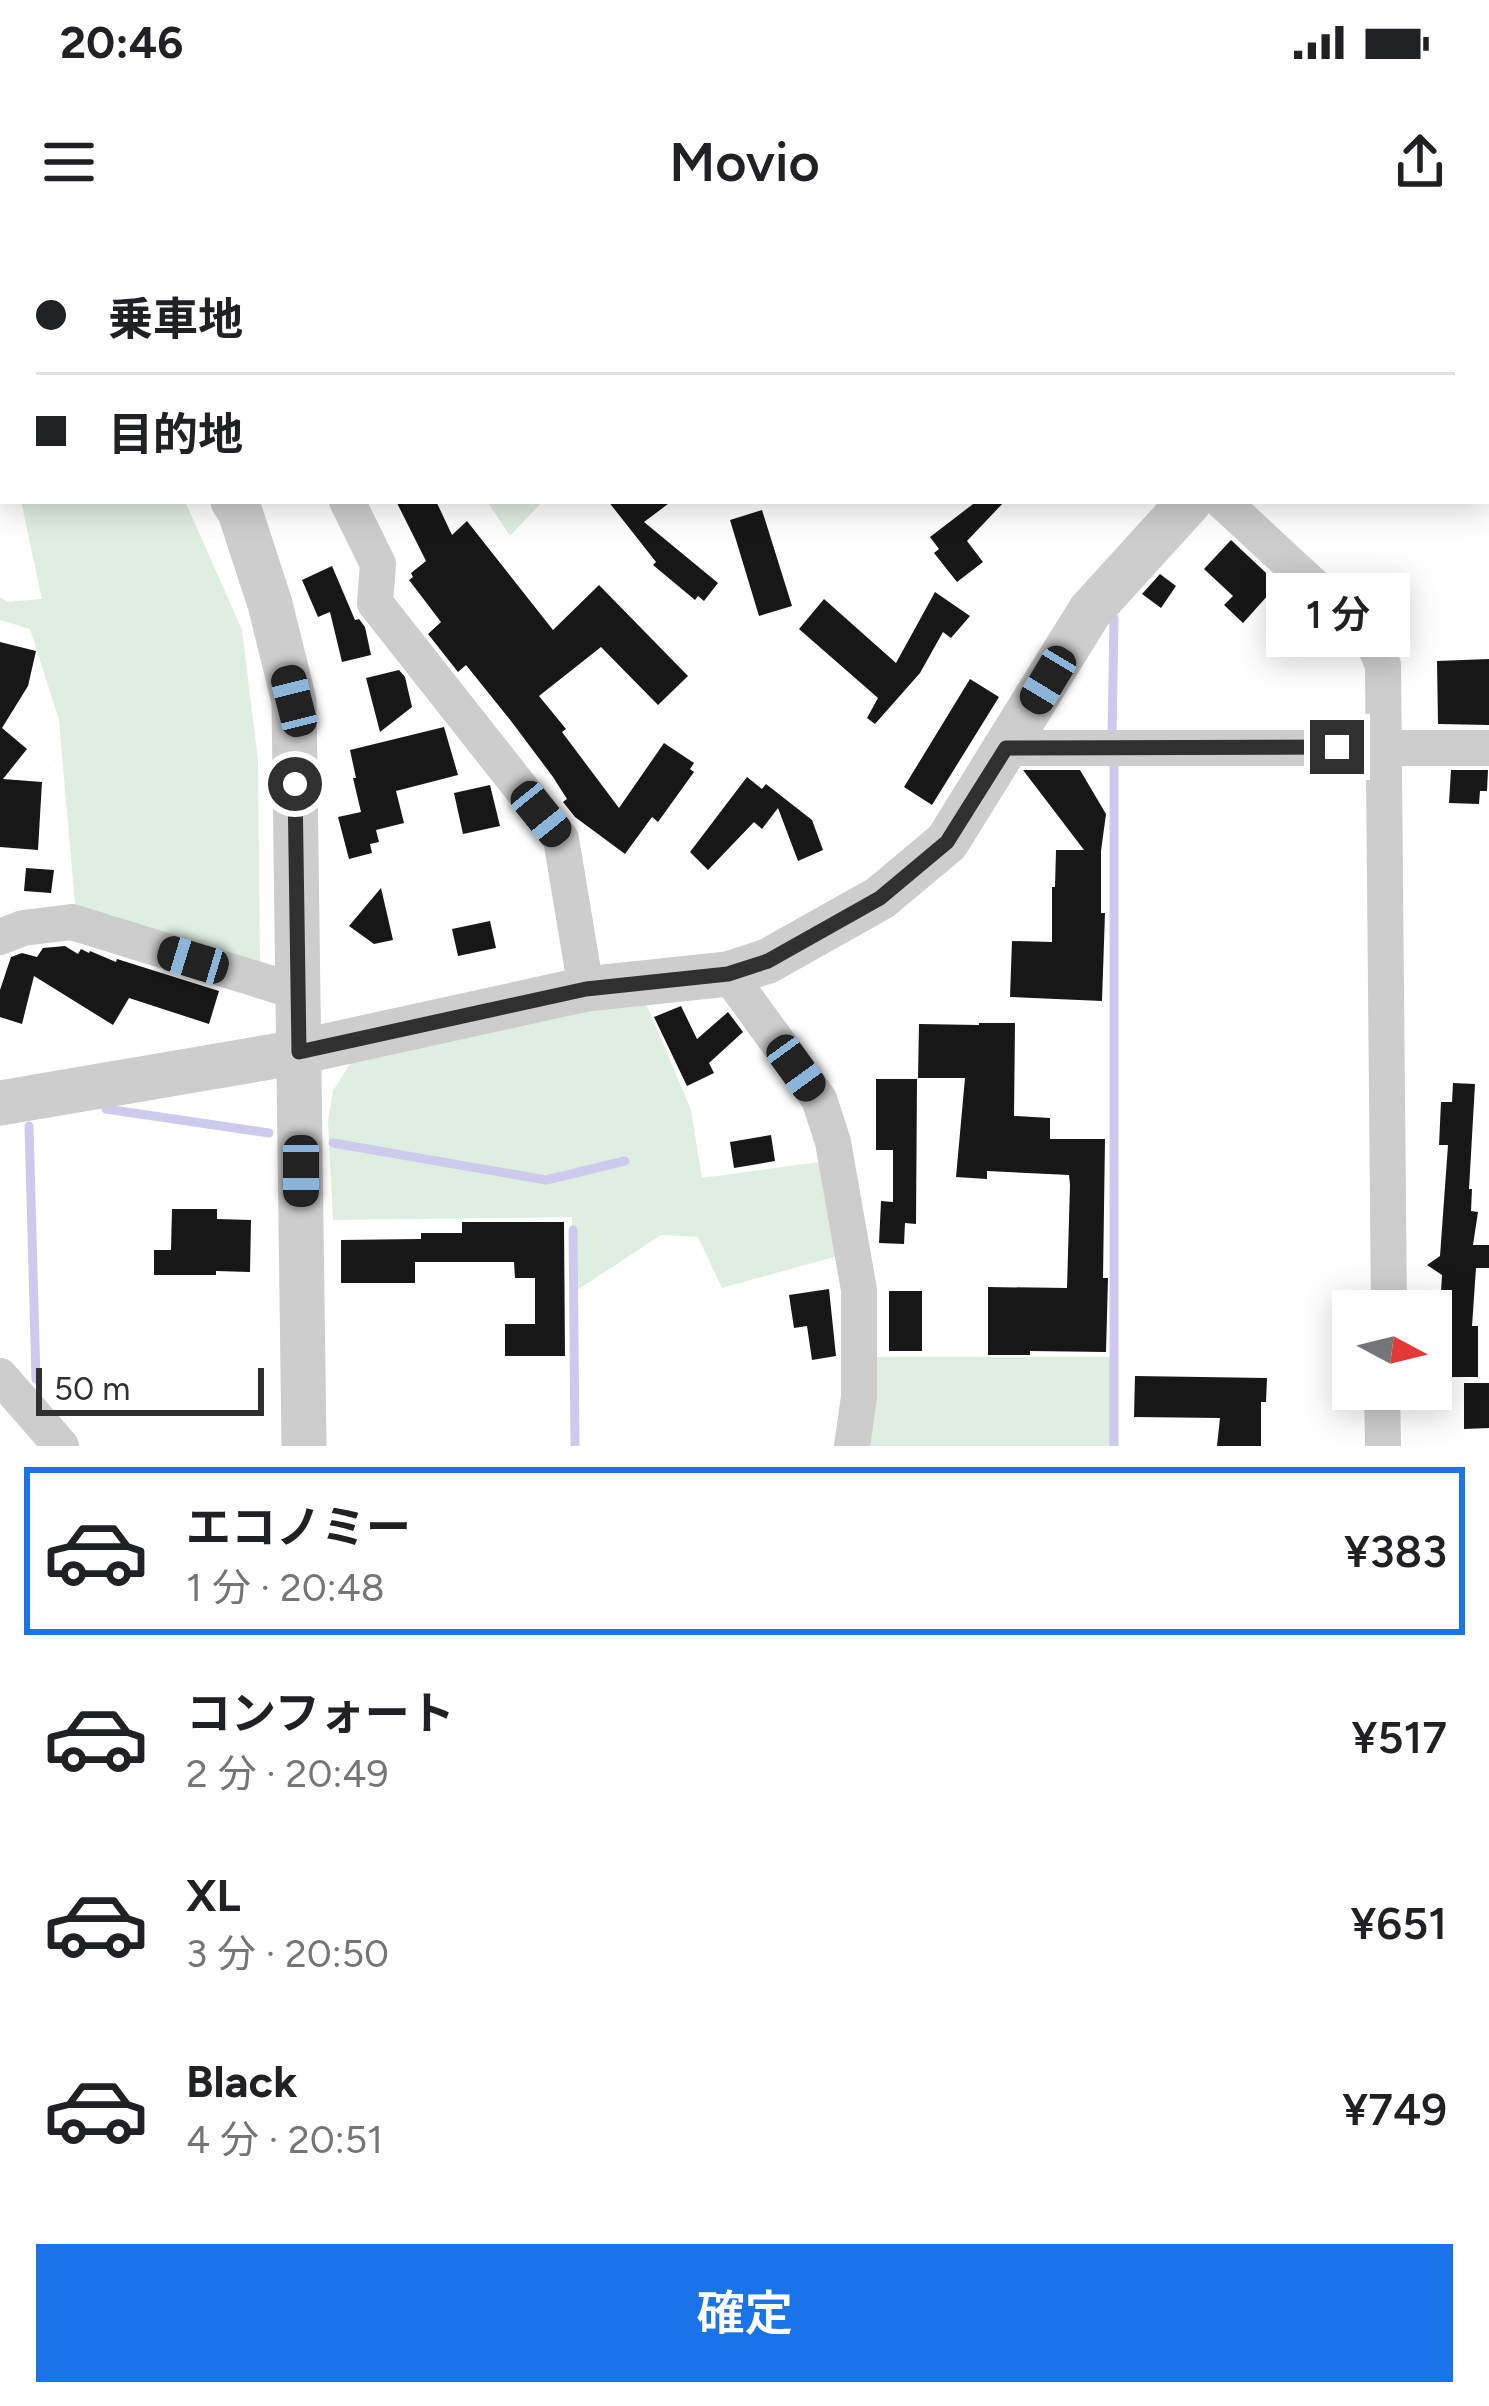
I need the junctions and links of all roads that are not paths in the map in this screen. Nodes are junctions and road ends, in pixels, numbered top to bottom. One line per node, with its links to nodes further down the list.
1 (235, 504): 11 (street)
2 (348, 504): 10 (street)
3 (1187, 504): 6 (street)
4 (1225, 504): 5 (street)
5 (1384, 747): 6 (street); 7 (street); 14 (street)
6 (1006, 748): 9 (street)
7 (1489, 748)
8 (0, 937): 11 (street)
9 (728, 974): 10 (street); 19 (street)
10 (586, 989): 12 (street)
11 (298, 992): 12 (street)
12 (299, 1052): 13 (street); 18 (street)
13 (0, 1103)
14 (1389, 1290)
15 (0, 1376): 17 (street)
16 (1382, 1410): 20 (street)
17 (61, 1446)
18 (304, 1446)
19 (852, 1446)
20 (1383, 1446)

